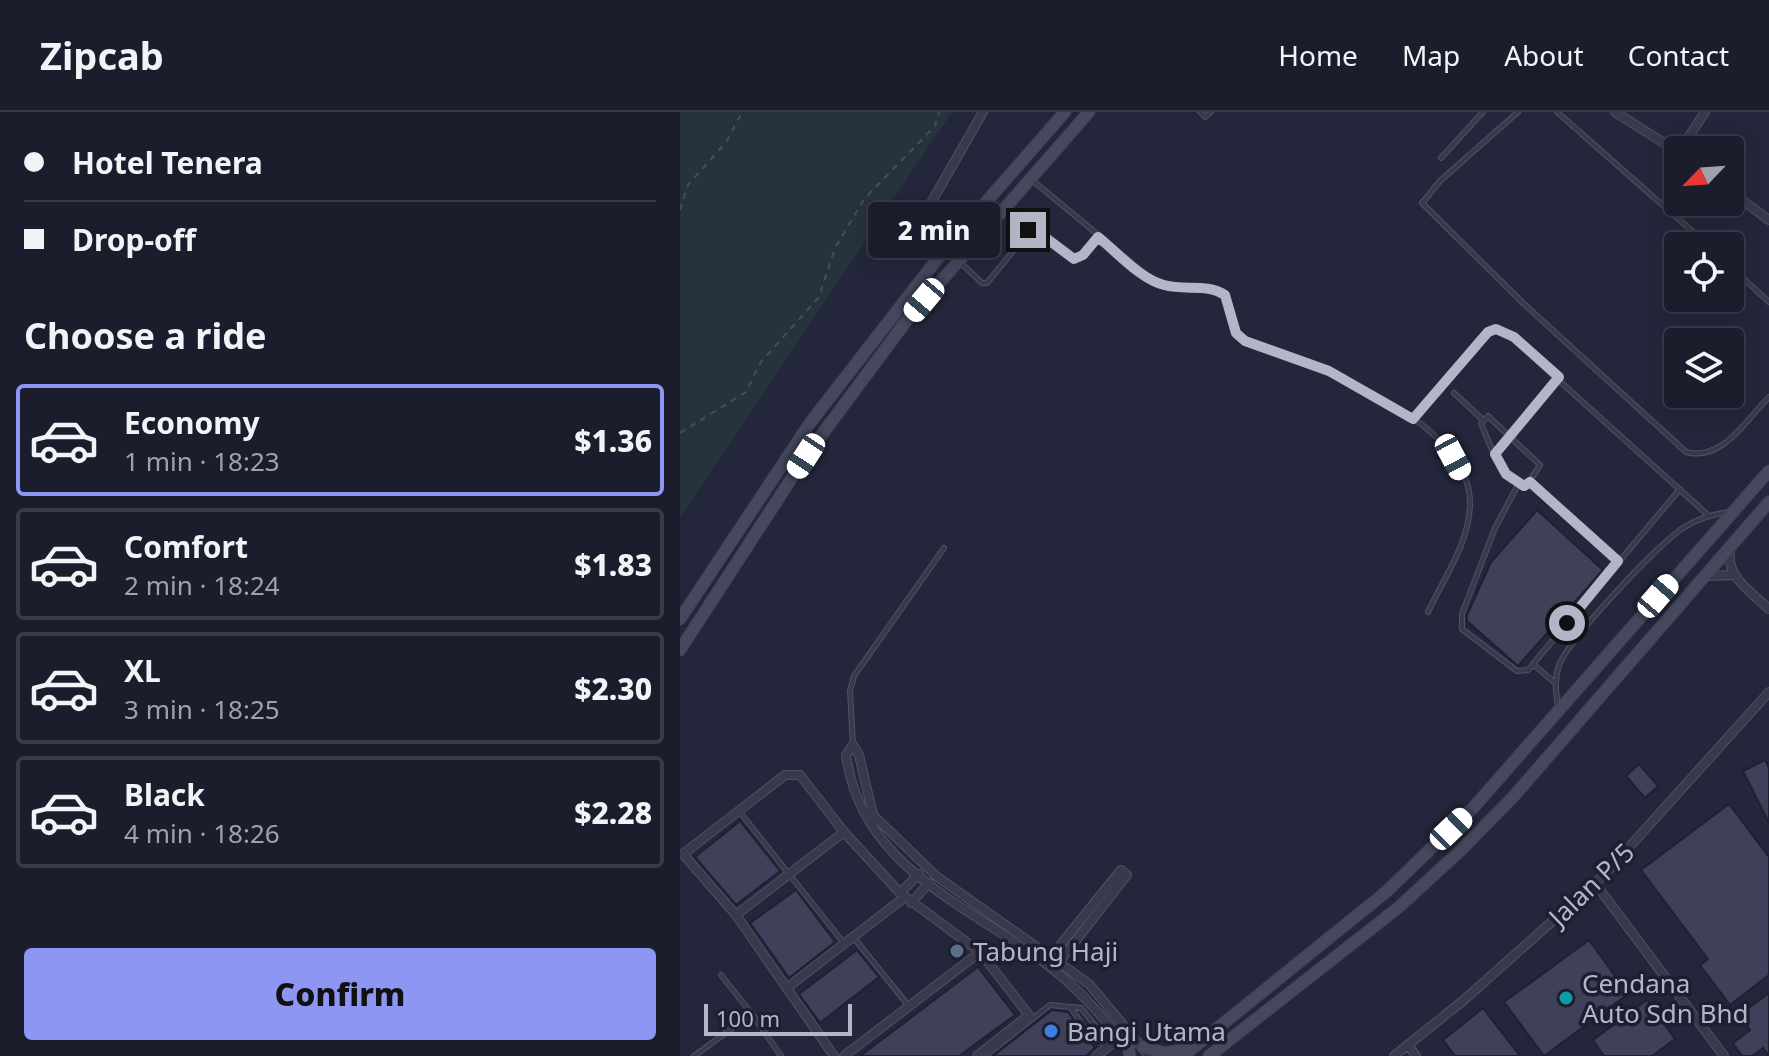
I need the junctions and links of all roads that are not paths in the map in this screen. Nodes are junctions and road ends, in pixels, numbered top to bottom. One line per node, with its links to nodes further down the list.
1 (983, 112): 19 (street)
2 (1065, 112): 19 (main road)
3 (1089, 112): 14 (main road)
4 (1200, 112): 5 (lane)
5 (1211, 112)
6 (1483, 112): 13 (lane)
7 (1518, 112): 25 (lane)
8 (1557, 112): 17 (lane)
9 (1615, 112): 12 (street)
10 (1705, 112): 11 (street)
11 (1689, 136)
12 (1664, 142)
13 (1441, 158)
14 (1031, 180): 18 (lane); 20 (main road)
15 (1744, 201): 16 (street)
16 (1769, 220)
17 (1693, 232)
18 (1098, 237): 20 (lane); 26 (lane)
19 (945, 249): 44 (main road)
20 (958, 260): 45 (main road)
21 (1744, 279): 22 (lane)
22 (1769, 302)
23 (1559, 377): 26 (lane); 28 (lane); 33 (lane)
24 (1454, 393): 27 (lane)
25 (1769, 397)
26 (1413, 419): 43 (lane)
27 (1482, 419): 28 (lane); 29 (lane)
28 (1511, 436): 29 (lane); 31 (lane)
29 (1495, 454): 32 (lane)
30 (1769, 471): 35 (main road)
31 (1530, 482): 32 (lane); 39 (lane)
32 (1519, 483): 46 (lane)
33 (1680, 489): 36 (lane); 39 (lane)
34 (1769, 502): 37 (main road)
35 (1734, 511): 36 (lane); 49 (main road)
36 (1708, 515): 47 (lane)
37 (1732, 545): 40 (street); 41 (main road)
38 (944, 548): 50 (lane)
39 (1618, 561): 46 (lane)
40 (1734, 575): 41 (street); 42 (street)
41 (1702, 578): 70 (main road)
42 (1769, 609)
43 (1428, 612)
44 (680, 619)
45 (680, 650)
46 (1533, 664): 47 (lane)
47 (1555, 683): 49 (lane)
48 (1769, 692): 57 (street, Jalan P/5)
49 (1559, 710): 75 (main road)
50 (853, 745): 53 (street); 55 (street)
51 (739, 811): 52 (street); 54 (lane); 60 (street)
52 (844, 832): 54 (street); 59 (street)
53 (926, 868): 55 (street); 56 (street)
54 (789, 874): 60 (street); 62 (lane)
55 (917, 876): 58 (street); 59 (street)
56 (936, 876): 58 (street); 64 (street)
57 (1595, 883): 72 (street, Jalan P/5); 87 (street)
58 (928, 885): 59 (street); 64 (street)
59 (905, 898): 61 (street); 63 (street)
60 (736, 915): 66 (street)
61 (853, 937): 62 (street); 67 (lane)
62 (845, 944): 66 (street)
63 (980, 952): 67 (street); 80 (street)
64 (1052, 963): 64 (street); 71 (street); 74 (street)
65 (721, 975): 69 (lane)
66 (788, 987): 78 (street)
67 (909, 1007): 79 (street)
68 (1071, 1008): 71 (lane); 71 (lane); 81 (lane)
69 (752, 1014): 76 (lane); 77 (lane)
70 (1255, 1020): 75 (main road); 84 (main road)
71 (1098, 1026): 73 (lane); 74 (street)
72 (1408, 1045): 85 (street, Jalan P/5); 86 (street)
73 (1108, 1046): 74 (street); 82 (street)
74 (1134, 1050): 75 (main road)
75 (1199, 1050): 83 (main road)
76 (694, 1056)
77 (781, 1056)
78 (834, 1056)
79 (844, 1056)
80 (977, 1056)
81 (985, 1056)
82 (1096, 1056)
83 (1183, 1056)
84 (1209, 1056)
85 (1394, 1056)
86 (1416, 1056)
87 (1724, 1056)

